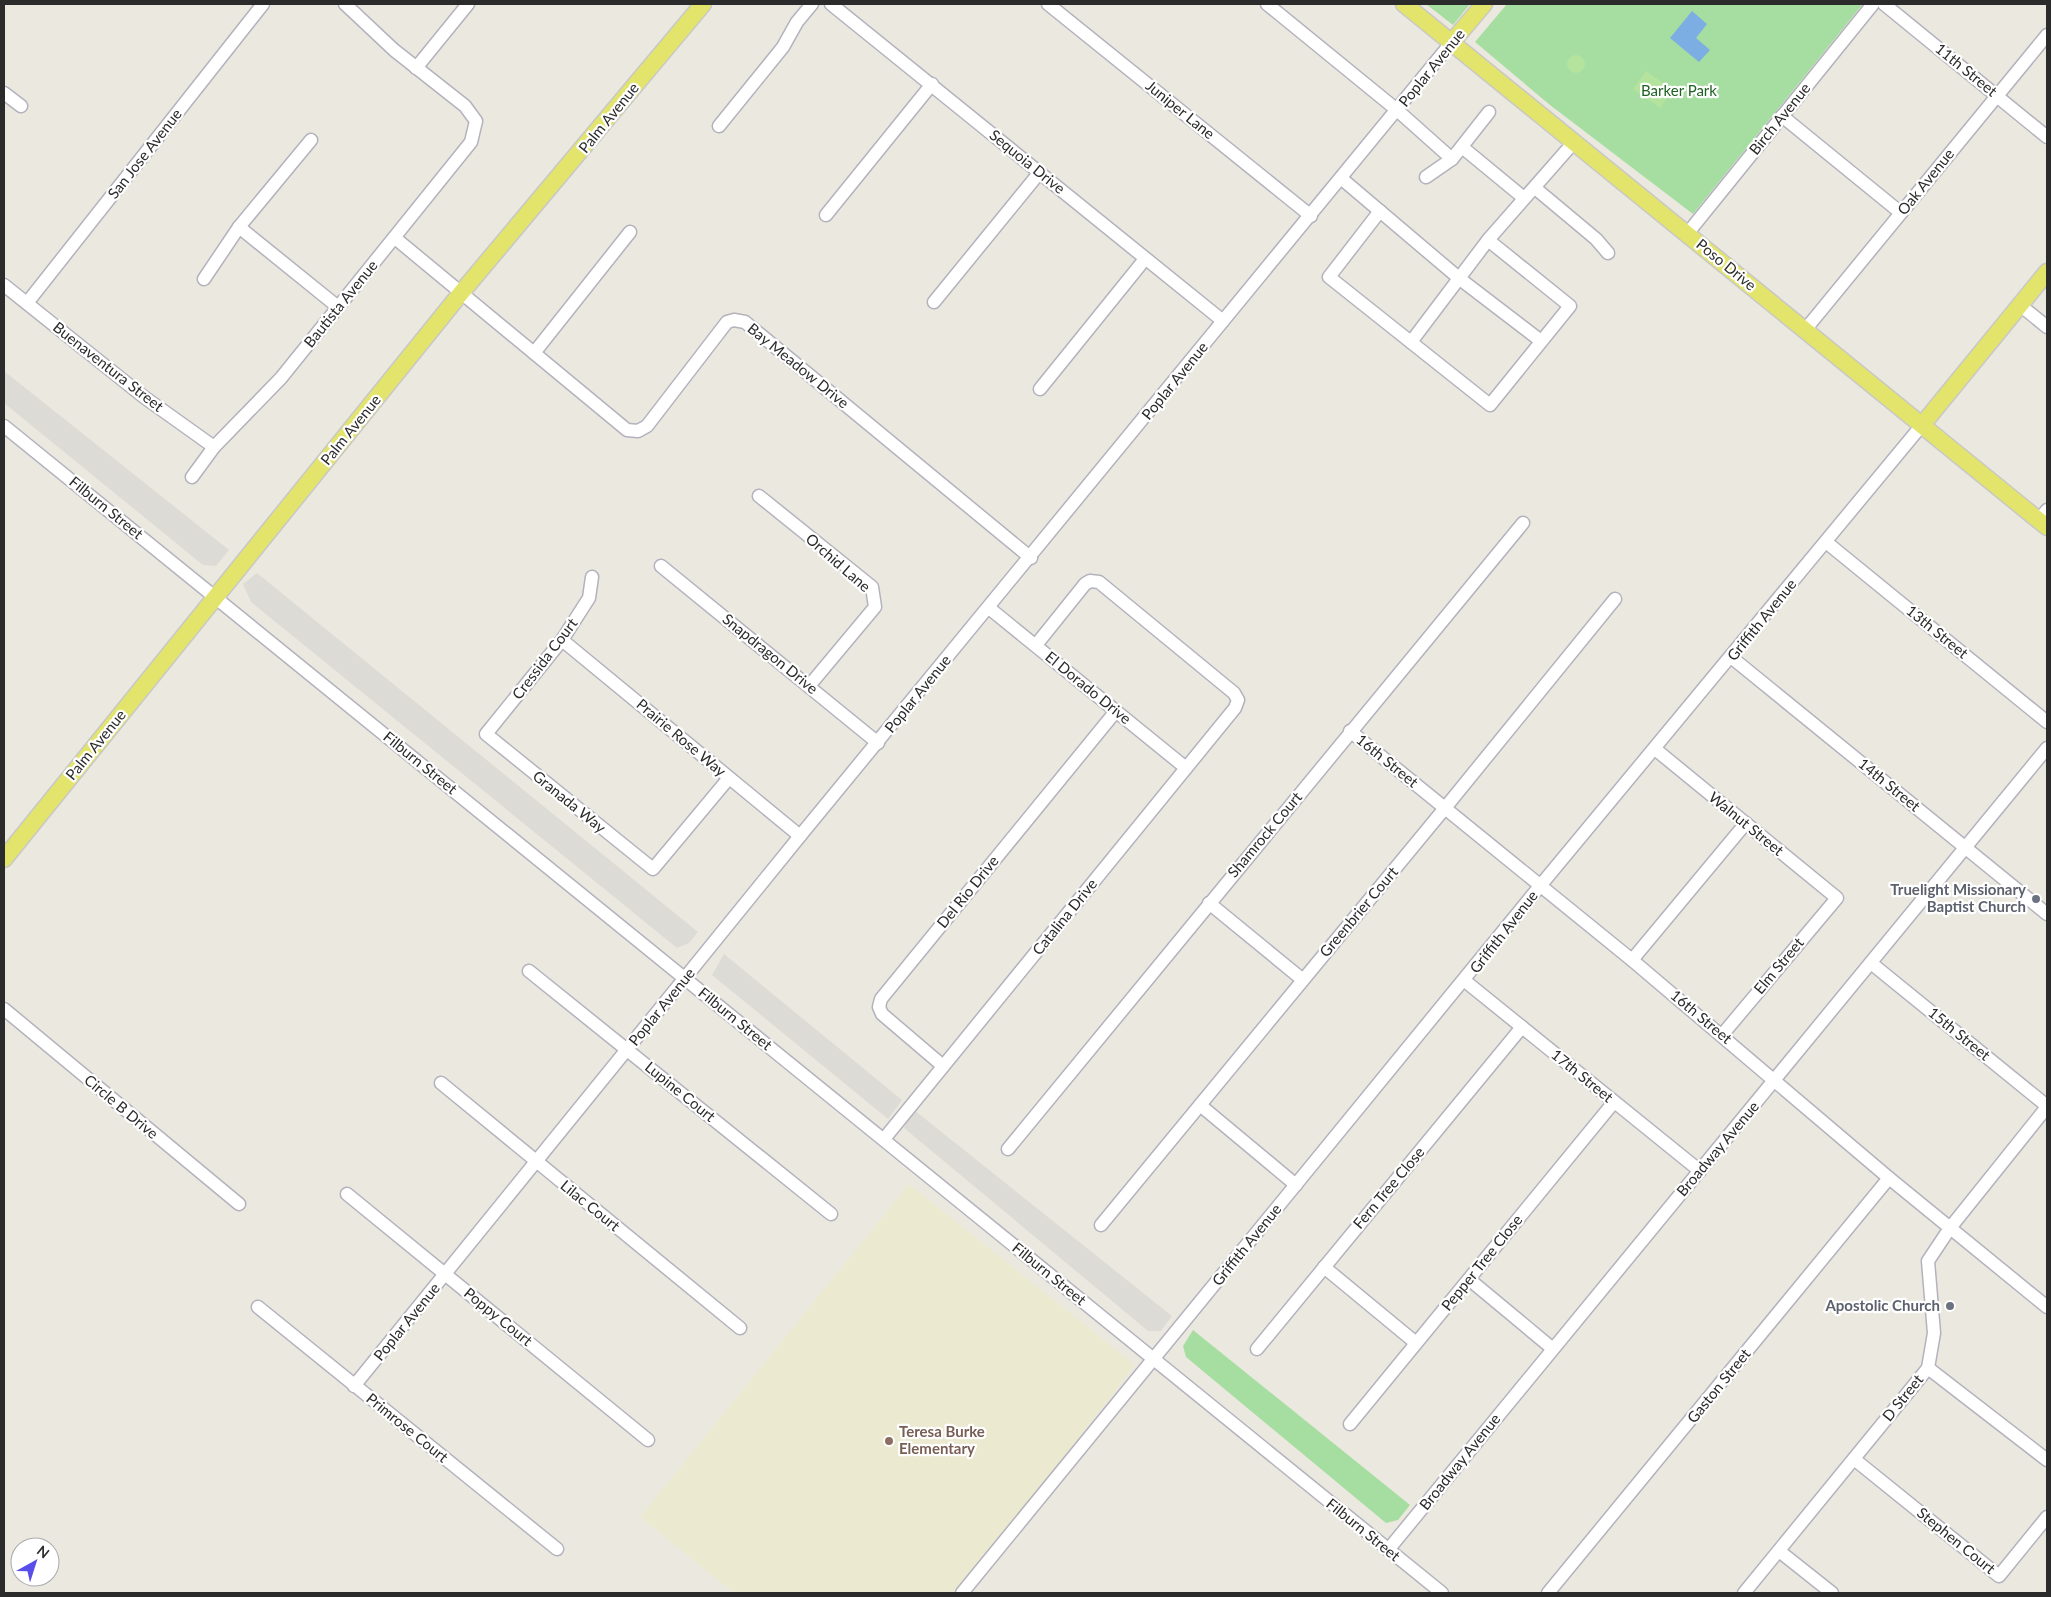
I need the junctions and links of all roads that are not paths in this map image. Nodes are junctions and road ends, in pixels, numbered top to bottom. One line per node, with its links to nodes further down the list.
1 (263, 4): 51 (street, San Jose Avenue)
2 (345, 4): 15 (street)
3 (468, 4): 15 (street)
4 (703, 4): 49 (main road, Palm Avenue)
5 (812, 4): 23 (street)
6 (832, 4): 16 (street, Sequoia Drive)
7 (1048, 4): 37 (street, Juniper Lane)
8 (1267, 4): 20 (street)
9 (1404, 4): 14 (main road, Poso Drive)
10 (1484, 4): 14 (main road, Poplar Avenue)
11 (1873, 4): 22 (street, Birch Avenue)
12 (1884, 4): 18 (street, 11th Street)
13 (2047, 35): 18 (street, Oak Avenue)
14 (1452, 42): 20 (street, Poplar Avenue); 26 (main road, Poso Drive)
15 (416, 68): 41 (street, Bautista Avenue)
16 (932, 84): 29 (street, Sequoia Drive); 36 (street)
17 (4, 93): 19 (street)
18 (1997, 96): 24 (street, 11th Street); 35 (street, Oak Avenue)
19 (21, 106)
20 (1397, 110): 28 (street); 31 (street, Poplar Avenue)
21 (1489, 112): 27 (street)
22 (1782, 116): 35 (street); 40 (street, Birch Avenue)
23 (719, 126)
24 (2047, 137)
25 (311, 140): 38 (street)
26 (1574, 142): 32 (street); 40 (main road, Poso Drive)
27 (1462, 147): 28 (street); 33 (street)
28 (1452, 159): 30 (street)
29 (1040, 172): 44 (street, Sequoia Drive); 50 (street)
30 (1426, 177)
31 (1342, 179): 34 (street); 37 (street, Poplar Avenue)
32 (1535, 188): 33 (street); 43 (street)
33 (1524, 198): 42 (street)
34 (1380, 210): 47 (street); 58 (street)
35 (1901, 213): 56 (street, Oak Avenue)
36 (826, 215)
37 (1311, 216): 54 (street, Poplar Avenue)
38 (239, 227): 46 (street); 53 (street)
39 (630, 232): 59 (street)
40 (1687, 234): 56 (main road, Poso Drive)
41 (394, 238): 49 (street, Bay Meadow Drive); 53 (street, Bautista Avenue)
42 (1488, 240): 47 (street); 57 (street)
43 (1608, 253)
44 (1145, 259): 54 (street, Sequoia Drive); 60 (street)
45 (2047, 272): 52 (main road, Griffith Avenue)
46 (204, 279)
47 (1460, 279): 57 (street); 58 (street)
48 (4, 285): 51 (street, Buenaventura Street)
49 (461, 293): 59 (street, Bay Meadow Drive); 72 (main road, Palm Avenue)
50 (934, 302)
51 (27, 303): 63 (street, Buenaventura Street)
52 (2020, 305): 55 (street); 61 (main road, Griffith Avenue)
53 (338, 307): 63 (street, Bautista Avenue)
54 (1223, 321): 69 (street, Poplar Avenue)
55 (2047, 327)
56 (1805, 330): 61 (main road, Poso Drive)
57 (1541, 341): 58 (street)
58 (1411, 342)
59 (534, 353): 69 (street, Bay Meadow Drive)
60 (1040, 390)
61 (1922, 425): 66 (main road, Poso Drive); 68 (street, Griffith Avenue)
62 (4, 426): 72 (street, Filburn Street)
63 (214, 447): 64 (street, Bautista Avenue)
64 (192, 478)
65 (759, 496): 78 (street, Orchid Lane)
66 (2045, 519)
67 (1523, 523): 81 (street, Shamrock Court)
68 (1826, 542): 77 (street, Griffith Avenue); 80 (street, 13th Street)
69 (1031, 558): 74 (street, Poplar Avenue)
70 (661, 566): 78 (street, Snapdragon Drive)
71 (592, 577): 75 (street, Cressida Court)
72 (216, 597): 92 (main road, Palm Avenue); 100 (street, Filburn Street)
73 (1615, 599): 88 (street, Greenbrier Court)
74 (989, 608): 76 (street, El Dorado Drive); 83 (street, Poplar Avenue)
75 (562, 640): 82 (street, Cressida Court); 87 (street, Prairie Rose Way)
76 (1036, 645): 79 (street, El Dorado Drive); 86 (street, Catalina Drive)
77 (1731, 657): 85 (street, Griffith Avenue); 91 (street, 14th Street)
78 (809, 686): 83 (street, Snapdragon Drive)
79 (1116, 711): 86 (street, El Dorado Drive); 107 (street, Del Rio Drive)
80 (2047, 722)
81 (1350, 731): 88 (street, 16th Street); 95 (street, Shamrock Court)
82 (486, 734): 87 (street, Granada Way)
83 (878, 743): 90 (street, Poplar Avenue)
84 (2047, 748): 91 (street, Broadway Avenue)
85 (1655, 749): 89 (street, Walnut Street); 93 (street, Griffith Avenue)
86 (1186, 768): 107 (street, Catalina Drive)
87 (728, 778): 90 (street, Prairie Rose Way)
88 (1446, 808): 93 (street, 16th Street); 101 (street, Greenbrier Court)
89 (1746, 823): 94 (street, Walnut Street); 97 (street)
90 (800, 836): 100 (street, Poplar Avenue)
91 (1966, 848): 96 (street, 14th Street); 98 (street, Broadway Avenue)
92 (4, 859)
93 (1540, 886): 97 (street, 16th Street); 102 (street, Griffith Avenue)
94 (1837, 898): 105 (street, Elm Street)
95 (1209, 903): 101 (street); 114 (street, Shamrock Court)
96 (2047, 914)
97 (1632, 960): 105 (street, 16th Street)
98 (1871, 963): 108 (street, Broadway Avenue); 112 (street, 15th Street)
99 (529, 971): 106 (street, Lupine Court)
100 (685, 978): 106 (street, Poplar Avenue); 113 (street, Filburn Street)
101 (1303, 980): 111 (street, Greenbrier Court)
102 (1465, 981): 104 (street, 17th Street); 118 (street, Griffith Avenue)
103 (4, 1009): 120 (street, Circle B Drive)
104 (1522, 1027): 110 (street, 17th Street); 124 (street, Fern Tree Close)
105 (1722, 1035): 108 (street, 16th Street)
106 (628, 1050): 115 (street, Poplar Avenue); 121 (street, Lupine Court)
107 (943, 1066): 113 (street, Catalina Drive)
108 (1775, 1080): 116 (street, Broadway Avenue); 117 (street, 16th Street)
109 (441, 1083): 115 (street, Lilac Court)
110 (1614, 1102): 116 (street, 17th Street); 126 (street, Pepper Tree Close)
111 (1200, 1105): 118 (street); 122 (street, Greenbrier Court)
112 (2047, 1106): 123 (street, D Street)
113 (884, 1139): 133 (street, Filburn Street)
114 (1008, 1149)
115 (536, 1163): 125 (street, Poplar Avenue); 129 (street, Lilac Court)
116 (1700, 1172): 132 (street, Broadway Avenue)
117 (1890, 1178): 123 (street, 16th Street); 146 (street, Gaston Street)
118 (1296, 1185): 133 (street, Griffith Avenue)
119 (347, 1194): 125 (street, Poppy Court)
120 (239, 1204)
121 (831, 1214)
122 (1102, 1225)
123 (1950, 1228): 128 (street, 16th Street); 134 (street, D Street)
124 (1324, 1267): 130 (street); 131 (street, Fern Tree Close)
125 (446, 1275): 135 (street, Poplar Avenue); 137 (street, Poppy Court)
126 (1470, 1280): 130 (street, Pepper Tree Close); 132 (street)
127 (258, 1307): 135 (street, Primrose Court)
128 (2047, 1307)
129 (740, 1328)
130 (1416, 1343): 136 (street, Pepper Tree Close)
131 (1257, 1349)
132 (1553, 1349): 142 (street, Broadway Avenue)
133 (1154, 1360): 142 (street, Filburn Street); 144 (street, Griffith Avenue)
134 (1928, 1368): 138 (street, D Street); 139 (street)
135 (354, 1386): 141 (street, Primrose Court)
136 (1350, 1424)
137 (648, 1440)
138 (1854, 1459): 140 (street, Stephen Court); 143 (street, D Street)
139 (2047, 1460)
140 (2047, 1517)
141 (557, 1549)
142 (1388, 1550): 145 (street, Filburn Street)
143 (1779, 1551): 147 (street, D Street); 148 (street)
144 (962, 1593)
145 (1442, 1593)
146 (1548, 1593)
147 (1744, 1593)
148 (1832, 1593)

